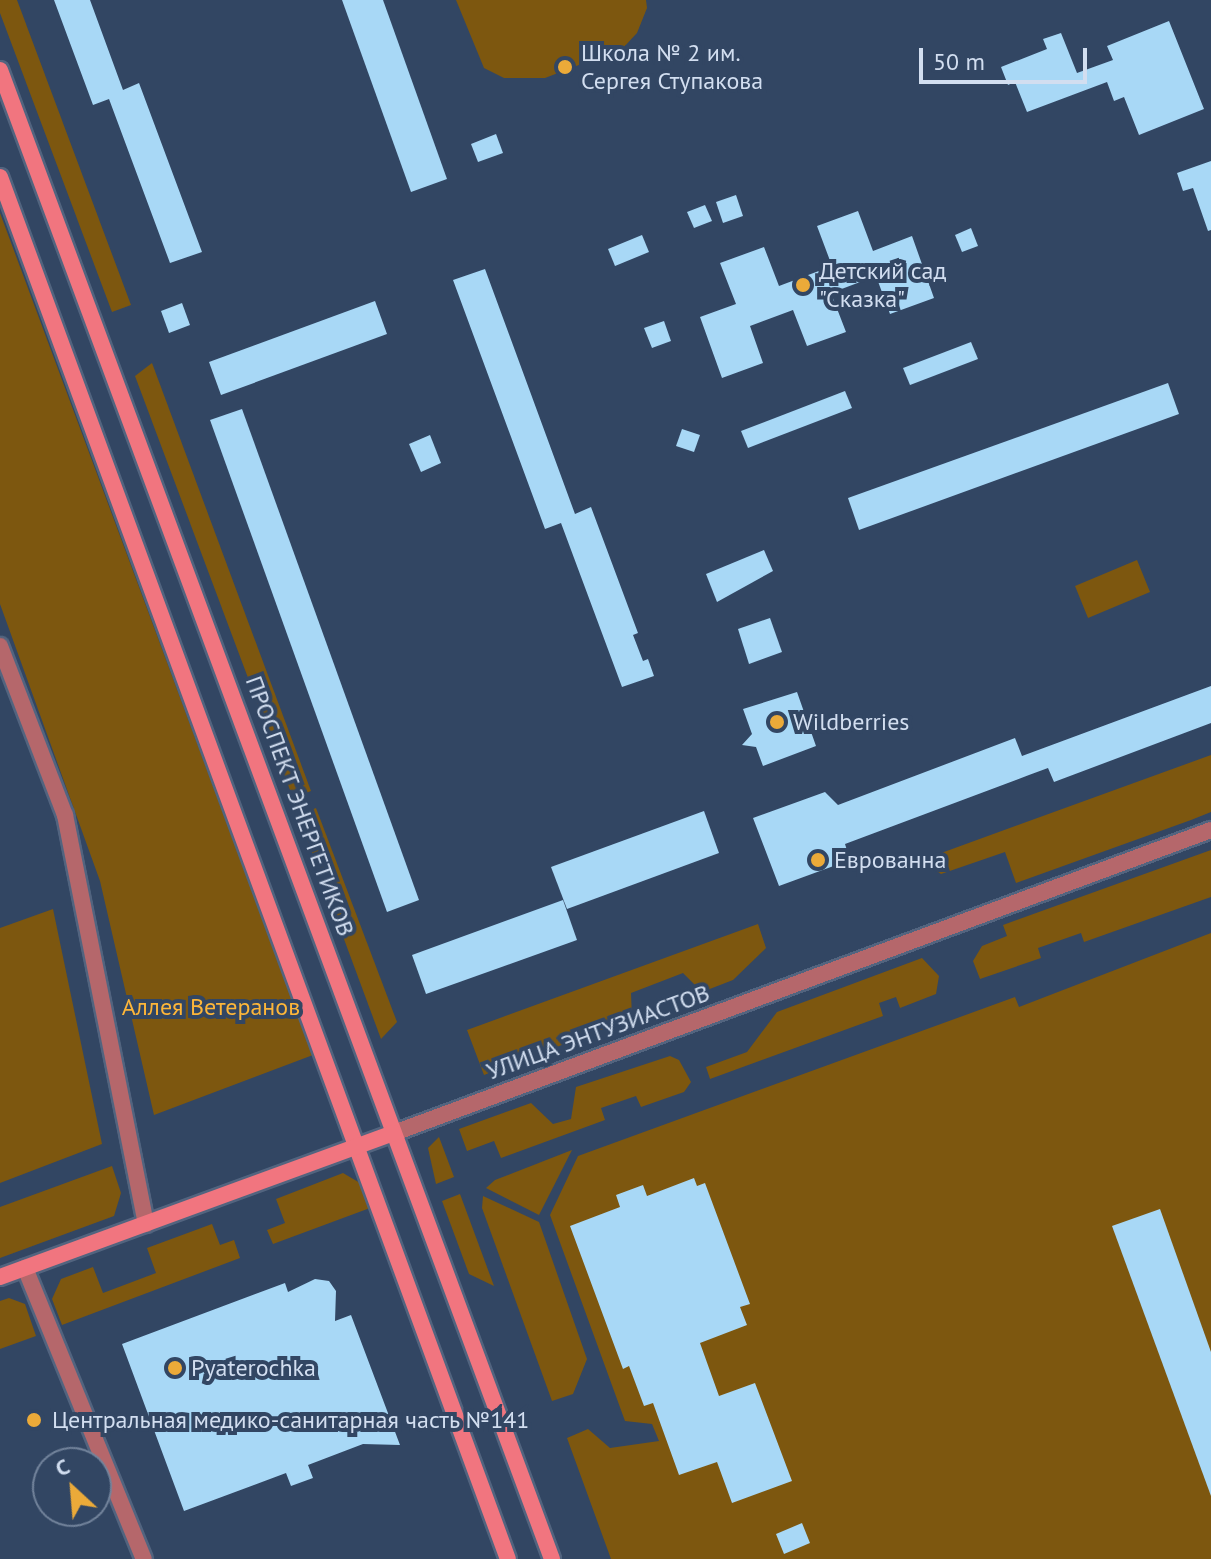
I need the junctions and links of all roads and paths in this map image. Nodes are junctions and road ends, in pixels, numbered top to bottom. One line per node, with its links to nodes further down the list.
1 (0, 70): 5 (main road, ПРОСПЕКТ ЭНЕРГЕТИКОВ)
2 (0, 177): 6 (main road)
3 (0, 646): 7 (street)
4 (1211, 830): 5 (street, УЛИЦА ЭНТУЗИАСТОВ)
5 (394, 1133): 6 (main road, УЛИЦА ЭНТУЗИАСТОВ); 12 (main road, ПРОСПЕКТ ЭНЕРГЕТИКОВ)
6 (357, 1146): 7 (main road, УЛИЦА ЭНТУЗИАСТОВ); 11 (main road)
7 (146, 1224): 8 (main road, УЛИЦА ЭНТУЗИАСТОВ)
8 (25, 1268): 9 (main road, УЛИЦА ЭНТУЗИАСТОВ); 10 (street)
9 (0, 1277)
10 (144, 1559)
11 (508, 1559)
12 (552, 1559)

